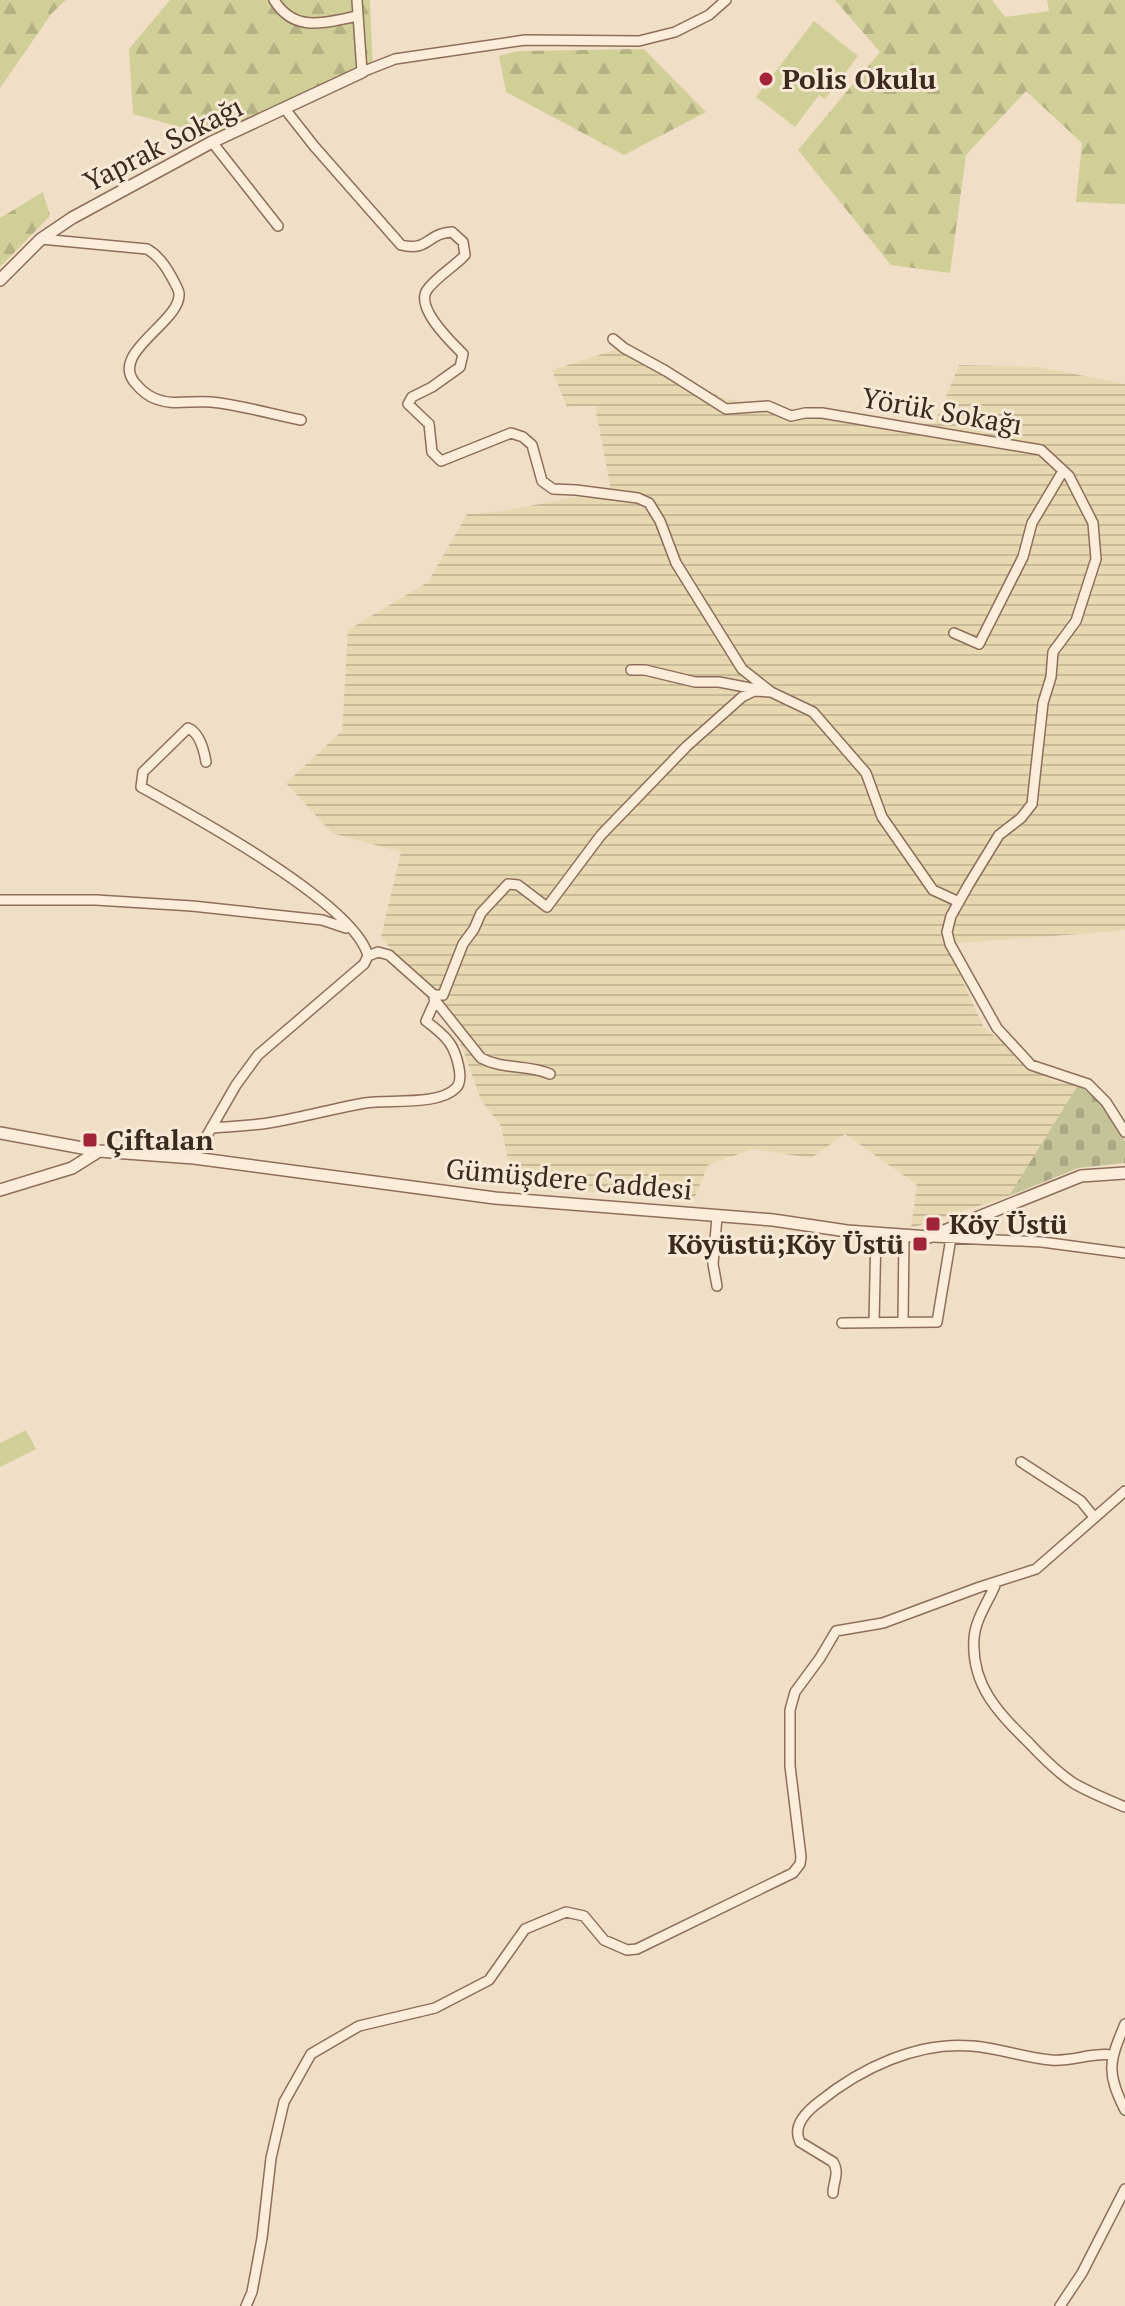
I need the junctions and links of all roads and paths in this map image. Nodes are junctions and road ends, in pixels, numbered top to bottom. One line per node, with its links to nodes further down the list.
1 (274, 0): 4 (street)
2 (357, 0): 4 (street)
3 (726, 0): 5 (street)
4 (358, 16): 5 (street)
5 (362, 72): 6 (street, Yaprak Sokağı)
6 (285, 109): 7 (street, Yaprak Sokağı); 16 (street)
7 (212, 142): 8 (street); 9 (street, Yaprak Sokağı)
8 (278, 226)
9 (41, 239): 10 (street, Yaprak Sokağı); 12 (street)
10 (0, 280)
11 (613, 339): 13 (street, Yörük Sokağı)
12 (301, 420)
13 (1063, 471): 14 (street); 19 (street, Yörük Sokağı)
14 (954, 633)
15 (631, 670): 16 (street)
16 (771, 692): 19 (street); 22 (street)
17 (206, 762): 20 (street)
18 (0, 900): 20 (street)
19 (959, 902): 25 (street, Yörük Sokağı)
20 (356, 933): 21 (street)
21 (368, 956): 22 (street); 24 (street)
22 (434, 998): 23 (street); 24 (street)
23 (550, 1074)
24 (212, 1128): 28 (street)
25 (1125, 1132)
26 (0, 1133): 27 (street, Gümüşdere Caddesi)
27 (99, 1151): 28 (street, Gümüşdere Caddesi); 30 (street)
28 (194, 1158): 31 (street, Gümüşdere Caddesi)
29 (1125, 1173): 34 (street, Gümüşdere Caddesi)
30 (0, 1190)
31 (717, 1217): 32 (street, Gümüşdere Caddesi); 37 (street)
32 (876, 1233): 33 (street, Gümüşdere Caddesi); 38 (street)
33 (904, 1237): 34 (street, Gümüşdere Caddesi); 39 (street)
34 (929, 1237): 35 (street)
35 (951, 1238): 36 (street); 39 (street)
36 (1124, 1253)
37 (717, 1286)
38 (874, 1322): 39 (street); 40 (street)
39 (903, 1322)
40 (842, 1323)
41 (1021, 1462): 43 (street)
42 (1125, 1491): 43 (street)
43 (1094, 1517): 44 (street)
44 (996, 1583): 45 (street); 51 (street)
45 (1125, 1807)
46 (1125, 2024): 47 (street)
47 (1112, 2055): 48 (street); 50 (street)
48 (1125, 2110)
49 (1125, 2189): 52 (street)
50 (833, 2193)
51 (246, 2306)
52 (1060, 2306)

